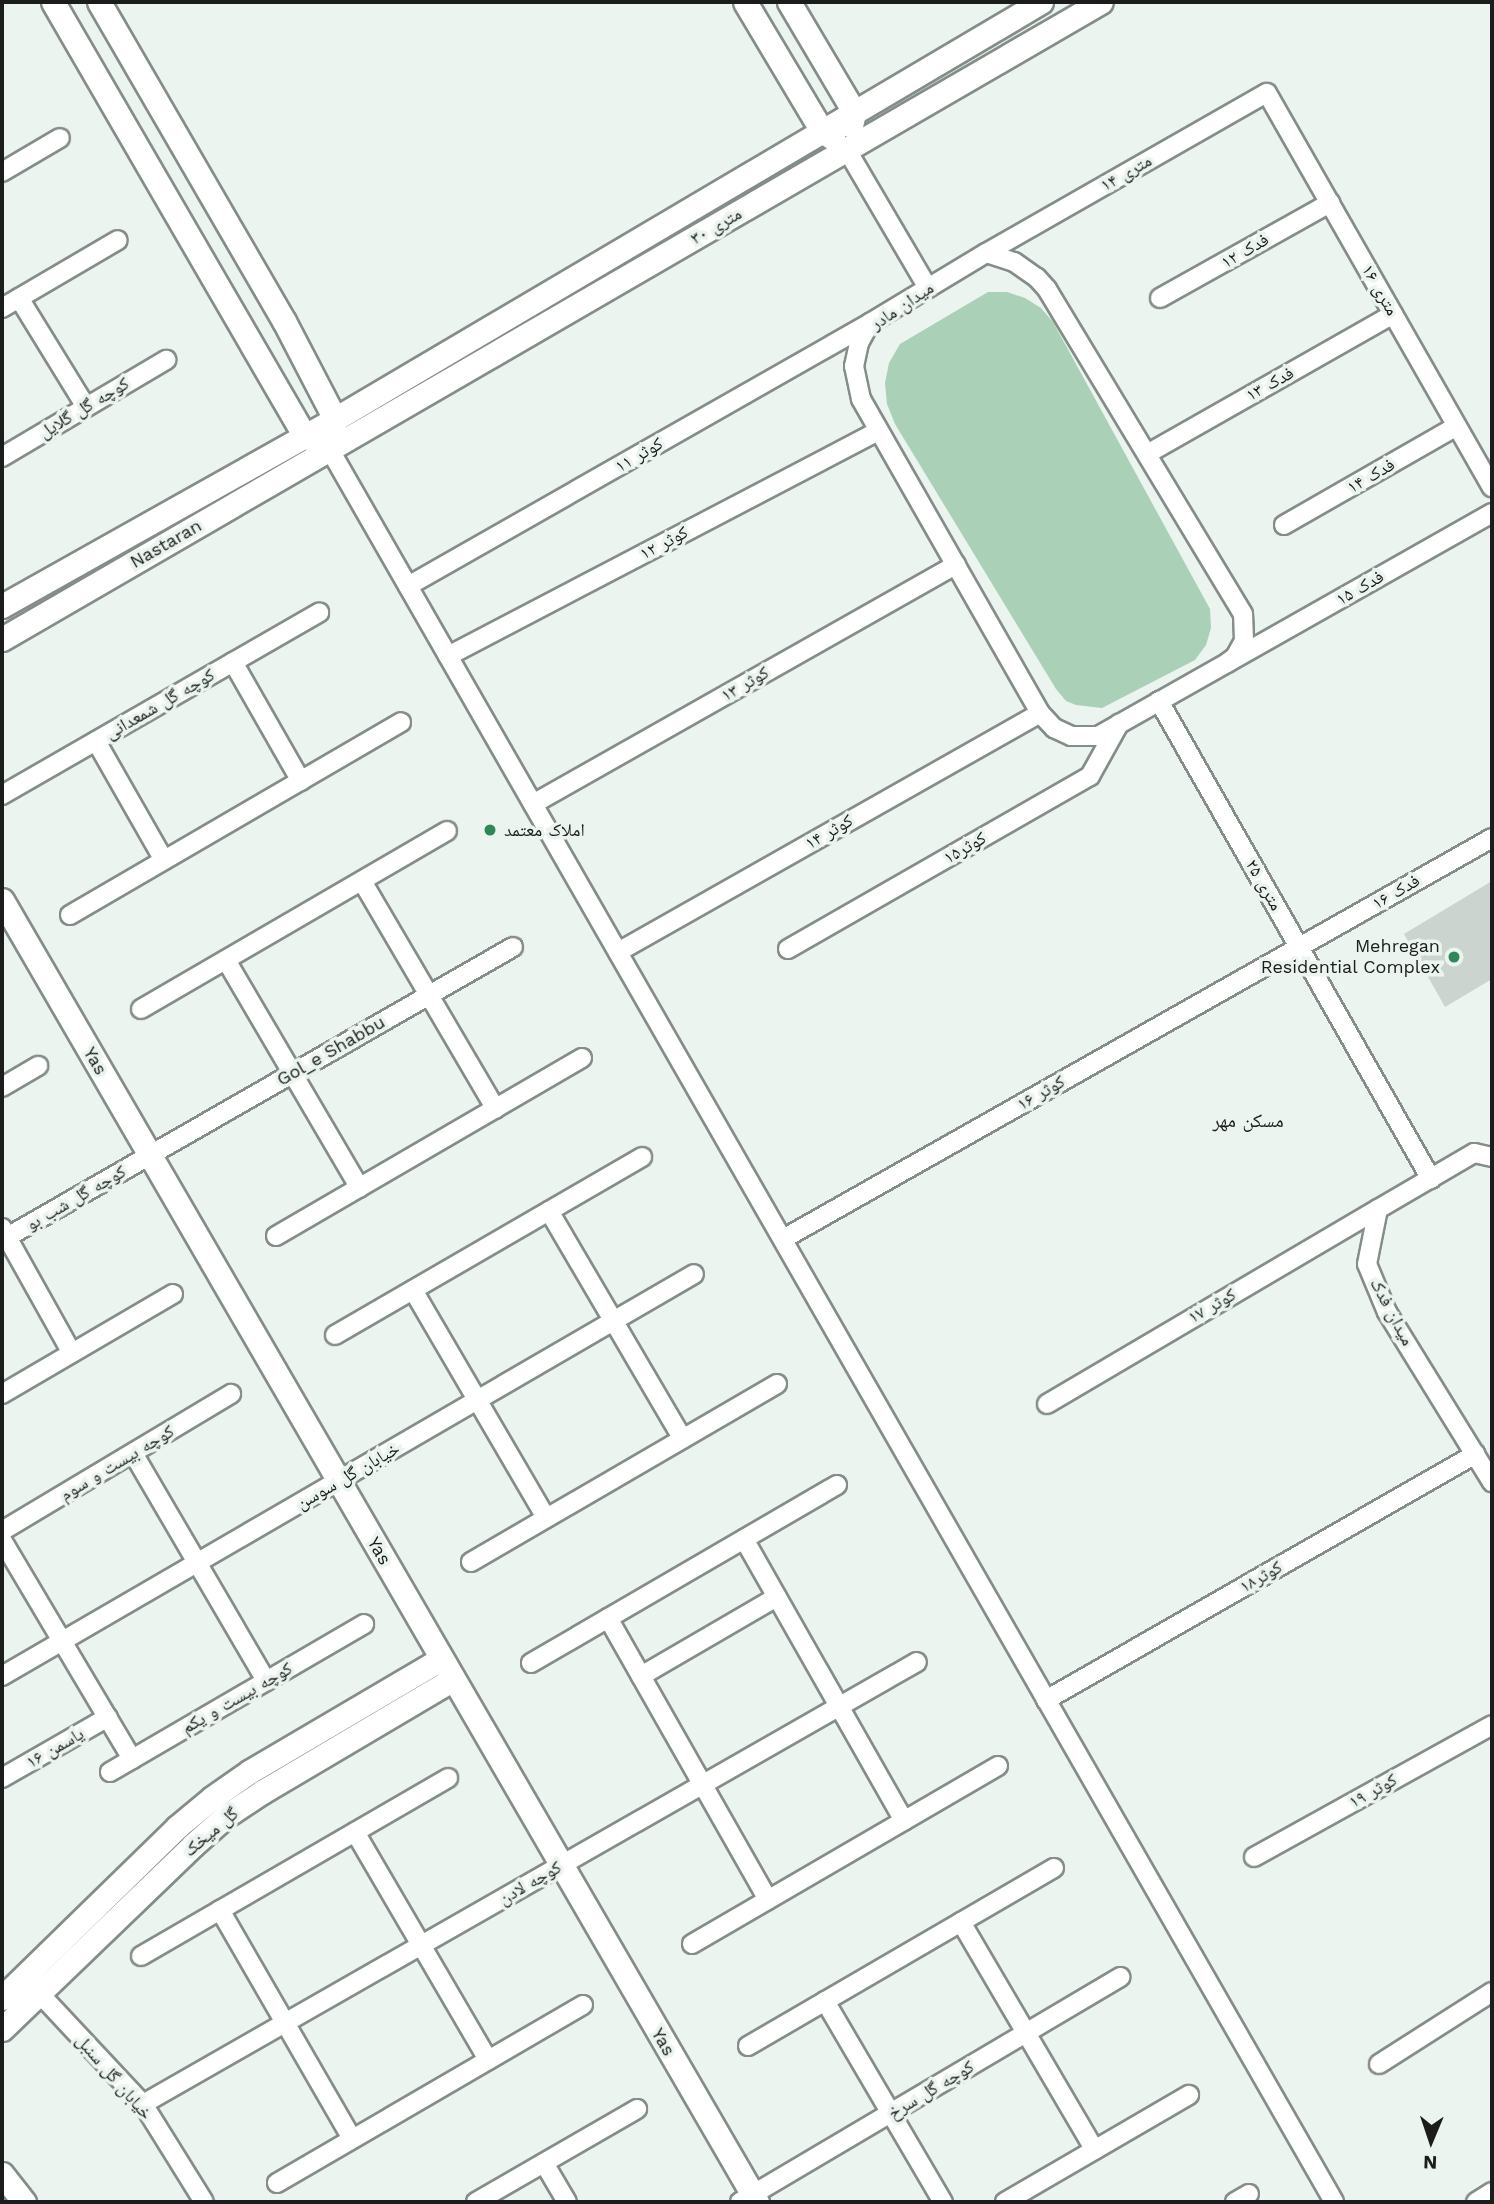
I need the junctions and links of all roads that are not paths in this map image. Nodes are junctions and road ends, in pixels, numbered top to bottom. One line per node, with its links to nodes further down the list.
1 (53, 2): 27 (street)
2 (99, 2): 24 (street)
3 (745, 2): 9 (street)
4 (789, 2): 8 (street)
5 (1041, 2): 8 (street, ۳۰ متری)
6 (1101, 2): 11 (street, ۳۰ متری)
7 (1267, 93): 13 (street, ۱۶ متری); 15 (street, ۱۴ متری)
8 (853, 112): 9 (street, ۳۰ متری); 11 (street)
9 (822, 131): 11 (street); 24 (street, ۳۰ متری)
10 (60, 138): 12 (street)
11 (848, 150): 16 (street); 28 (street, ۳۰ متری)
12 (2, 172)
13 (1330, 203): 18 (street, فدک ۱۲); 20 (street, ۱۶ متری)
14 (118, 240): 17 (street)
15 (986, 253): 16 (street, میدان مادر); 29 (street)
16 (928, 288): 21 (street, میدان مادر)
17 (19, 298): 19 (street); 23 (street)
18 (1160, 298)
19 (2, 308)
20 (1393, 314): 25 (street, ۱۶ متری); 29 (street, فدک ۱۳)
21 (870, 323): 26 (street, میدان مادر); 35 (street, کوثر ۱۱)
22 (166, 360): 23 (street, کوچه گل گلایل)
23 (86, 407): 30 (street, کوچه گل گلایل)
24 (335, 419): 27 (street, ۳۰ متری); 28 (street)
25 (1457, 426): 31 (street, ۱۶ متری); 33 (street, فدک ۱۴)
26 (879, 431): 34 (street, میدان مادر); 39 (street, کوثر ۱۲)
27 (303, 435): 28 (street); 36 (street, Nastaran)
28 (330, 450): 35 (street); 38 (street, Nastaran)
29 (1147, 454): 41 (street)
30 (2, 457)
31 (1492, 487)
32 (1492, 513): 41 (street, فدک ۱۵)
33 (1284, 525)
34 (956, 565): 43 (street, میدان مادر); 49 (street, کوثر ۱۳)
35 (408, 586): 39 (street)
36 (2, 606)
37 (319, 613): 40 (street, کوچه گل شمعدانی)
38 (2, 639)
39 (448, 656): 49 (street)
40 (233, 662): 46 (street, کوچه گل شمعدانی); 47 (street)
41 (1227, 663): 42 (street, میدان مادر)
42 (1159, 701): 45 (street, میدان مادر); 57 (street, ۲۵ متری)
43 (1041, 712): 45 (street, میدان مادر); 59 (street, کوثر ۱۴)
44 (401, 722): 47 (street)
45 (1119, 724): 58 (street, کوثر۱۵)
46 (96, 741): 48 (street, کوچه گل شمعدانی); 52 (street)
47 (301, 781): 52 (street)
48 (2, 795)
49 (533, 804): 59 (street)
50 (447, 831): 53 (street)
51 (1492, 838): 57 (street, فدک ۱۶)
52 (164, 860): 55 (street)
53 (362, 881): 60 (street); 61 (street)
54 (2, 900): 70 (street, Yas)
55 (70, 915)
56 (513, 947): 61 (street, Gol_e Shabbu)
57 (1299, 947): 73 (street, ۲۵ متری); 79 (street, کوثر ۱۶)
58 (788, 949)
59 (618, 952): 79 (street)
60 (226, 960): 62 (street); 65 (street)
61 (429, 995): 65 (street, Gol_e Shabbu); 67 (street)
62 (141, 1009)
63 (582, 1058): 67 (street)
64 (38, 1066): 66 (street)
65 (293, 1074): 70 (street, Gol_e Shabbu); 74 (street)
66 (2, 1087)
67 (496, 1109): 74 (street)
68 (1492, 1143): 69 (street)
69 (1474, 1153): 72 (street); 73 (street)
70 (150, 1156): 77 (street, کوچه گل شب بو); 94 (street, Yas)
71 (642, 1157): 76 (street)
72 (1492, 1157)
73 (1432, 1179): 75 (street)
74 (360, 1188): 78 (street)
75 (1378, 1209): 90 (street, کوثر ۱۷); 93 (street, میدان فدک)
76 (549, 1211): 81 (street); 83 (street)
77 (4, 1235): 85 (street)
78 (276, 1236)
79 (783, 1239): 114 (street)
80 (694, 1274): 83 (street, خیابان گل سوسن)
81 (413, 1290): 84 (street); 89 (street)
82 (173, 1294): 85 (street)
83 (614, 1321): 89 (street, خیابان گل سوسن); 91 (street)
84 (335, 1335)
85 (72, 1353): 87 (street)
86 (777, 1384): 91 (street)
87 (2, 1394)
88 (231, 1394): 92 (street, کوچه بیست و سوم)
89 (478, 1401): 94 (street, خیابان گل سوسن); 97 (street)
90 (1047, 1404)
91 (682, 1439): 97 (street)
92 (133, 1453): 98 (street, کوچه بیست و سوم); 102 (street)
93 (1475, 1454): 95 (street, میدان فدک); 114 (street, کوثر۱۸)
94 (339, 1482): 102 (street, خیابان گل سوسن); 107 (street, Yas)
95 (1492, 1482)
96 (837, 1485): 99 (street)
97 (546, 1518): 101 (street)
98 (2, 1531)
99 (744, 1539): 103 (street); 104 (street)
100 (2, 1540): 106 (street)
101 (471, 1562)
102 (198, 1563): 106 (street, خیابان گل سوسن); 113 (street)
103 (777, 1597): 111 (street); 115 (street)
104 (608, 1618): 109 (street); 111 (street)
105 (364, 1624): 113 (street, کوچه بیست و یکم)
106 (63, 1642): 110 (street, خیابان گل سوسن); 116 (street)
107 (442, 1659): 112 (street, Yas); 136 (street, گل میخک)
108 (917, 1662): 115 (street, کوچه لادن)
109 (531, 1663)
110 (2, 1676)
111 (641, 1676): 123 (street)
112 (453, 1679): 127 (street, Yas); 136 (street, گل میخک)
113 (266, 1681): 118 (street, کوچه بیست و یکم)
114 (1046, 1700): 164 (street)
115 (839, 1707): 123 (street, کوچه لادن); 124 (street)
116 (108, 1717): 118 (street); 121 (street, یاسمن ۱۶)
117 (1492, 1725): 126 (street, کوثر ۱۹)
118 (132, 1759): 120 (street, کوچه بیست و یکم)
119 (998, 1766): 124 (street)
120 (110, 1772)
121 (2, 1778)
122 (448, 1778): 125 (street)
123 (703, 1785): 127 (street, کوچه لادن); 129 (street)
124 (904, 1821): 129 (street)
125 (355, 1832): 130 (street); 133 (street)
126 (1254, 1857)
127 (561, 1866): 133 (street, کوچه لادن); 157 (street, Yas)
128 (1054, 1868): 131 (street)
129 (768, 1900): 132 (street)
130 (220, 1910): 134 (street); 141 (street)
131 (961, 1923): 139 (street); 143 (street)
132 (692, 1944)
133 (422, 1946): 141 (street, کوچه لادن); 145 (street)
134 (141, 1956)
135 (1121, 1977): 143 (street, کوچه گل سرخ)
136 (31, 1985): 138 (street, گل میخک); 142 (street, گل میخک); 148 (street, خیابان گل سنبل)
137 (1492, 1992): 146 (street)
138 (2, 1998)
139 (825, 2001): 144 (street); 150 (street)
140 (583, 2005): 145 (street)
141 (285, 2024): 148 (street, کوچه لادن); 151 (street)
142 (2, 2029)
143 (1026, 2033): 150 (street, کوچه گل سرخ); 152 (street)
144 (748, 2046)
145 (488, 2060): 151 (street)
146 (1379, 2064)
147 (1189, 2095): 152 (street)
148 (143, 2104): 159 (street, خیابان گل سنبل)
149 (637, 2109): 153 (street)
150 (891, 2113): 157 (street, کوچه گل سرخ); 162 (street)
151 (352, 2139): 155 (street)
152 (1095, 2150): 163 (street)
153 (544, 2163): 160 (street); 161 (street)
154 (2, 2174): 158 (street)
155 (276, 2183)
156 (1492, 2192): 165 (street)
157 (750, 2200)
158 (24, 2202)
159 (204, 2202)
160 (476, 2202)
161 (567, 2202)
162 (943, 2202)
163 (1005, 2202)
164 (1334, 2202)
165 (1476, 2202)

